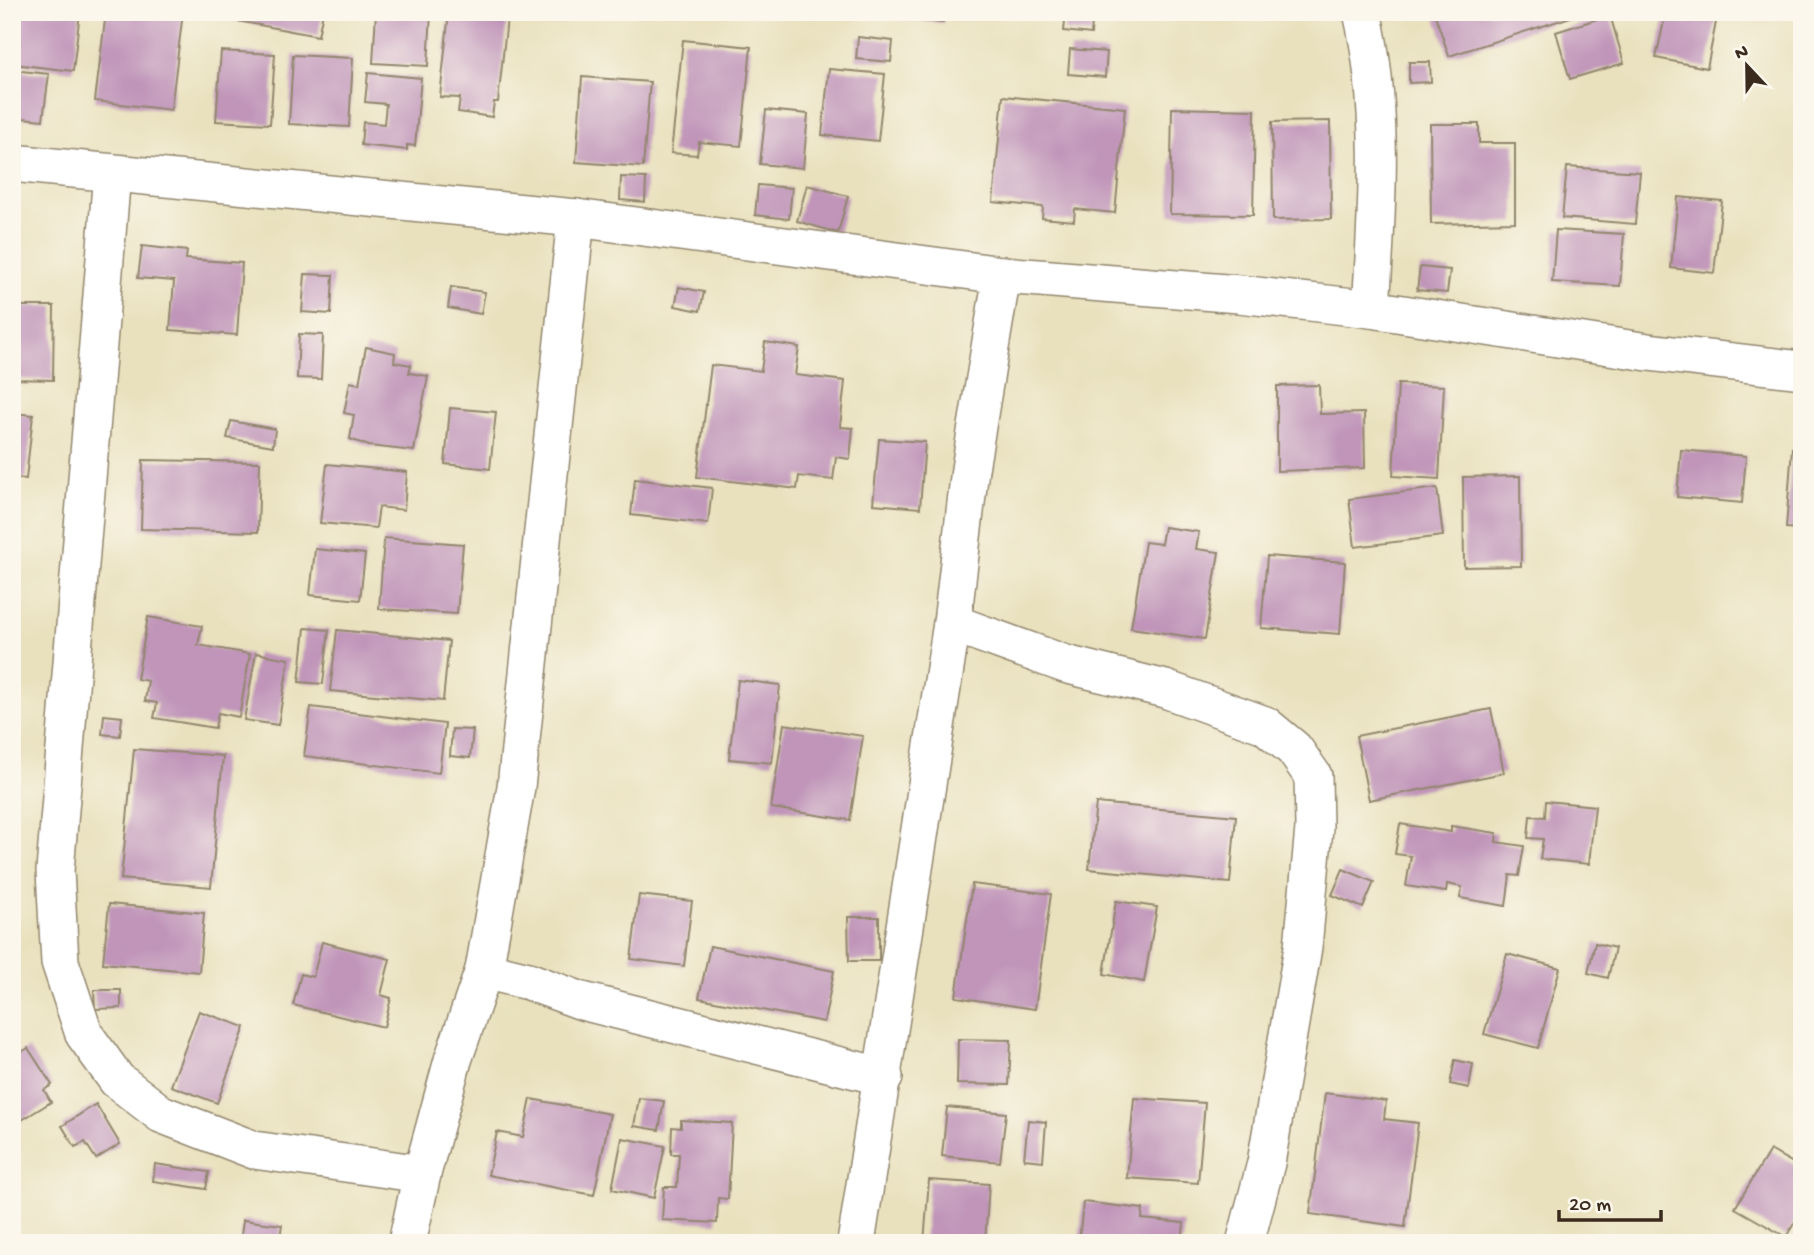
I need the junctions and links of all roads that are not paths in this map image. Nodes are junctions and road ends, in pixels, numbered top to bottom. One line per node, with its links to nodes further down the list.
1 (1362, 12): 6 (street)
2 (12, 163): 3 (street)
3 (112, 173): 4 (street); 11 (street)
4 (576, 218): 5 (street); 9 (street)
5 (1002, 275): 6 (street); 8 (street)
6 (1371, 309): 7 (street)
7 (1802, 370)
8 (952, 623): 10 (street); 14 (street)
9 (484, 970): 10 (street); 11 (street)
10 (884, 1077): 13 (street)
11 (422, 1174): 12 (street)
12 (408, 1243)
13 (856, 1243)
14 (1245, 1243)

